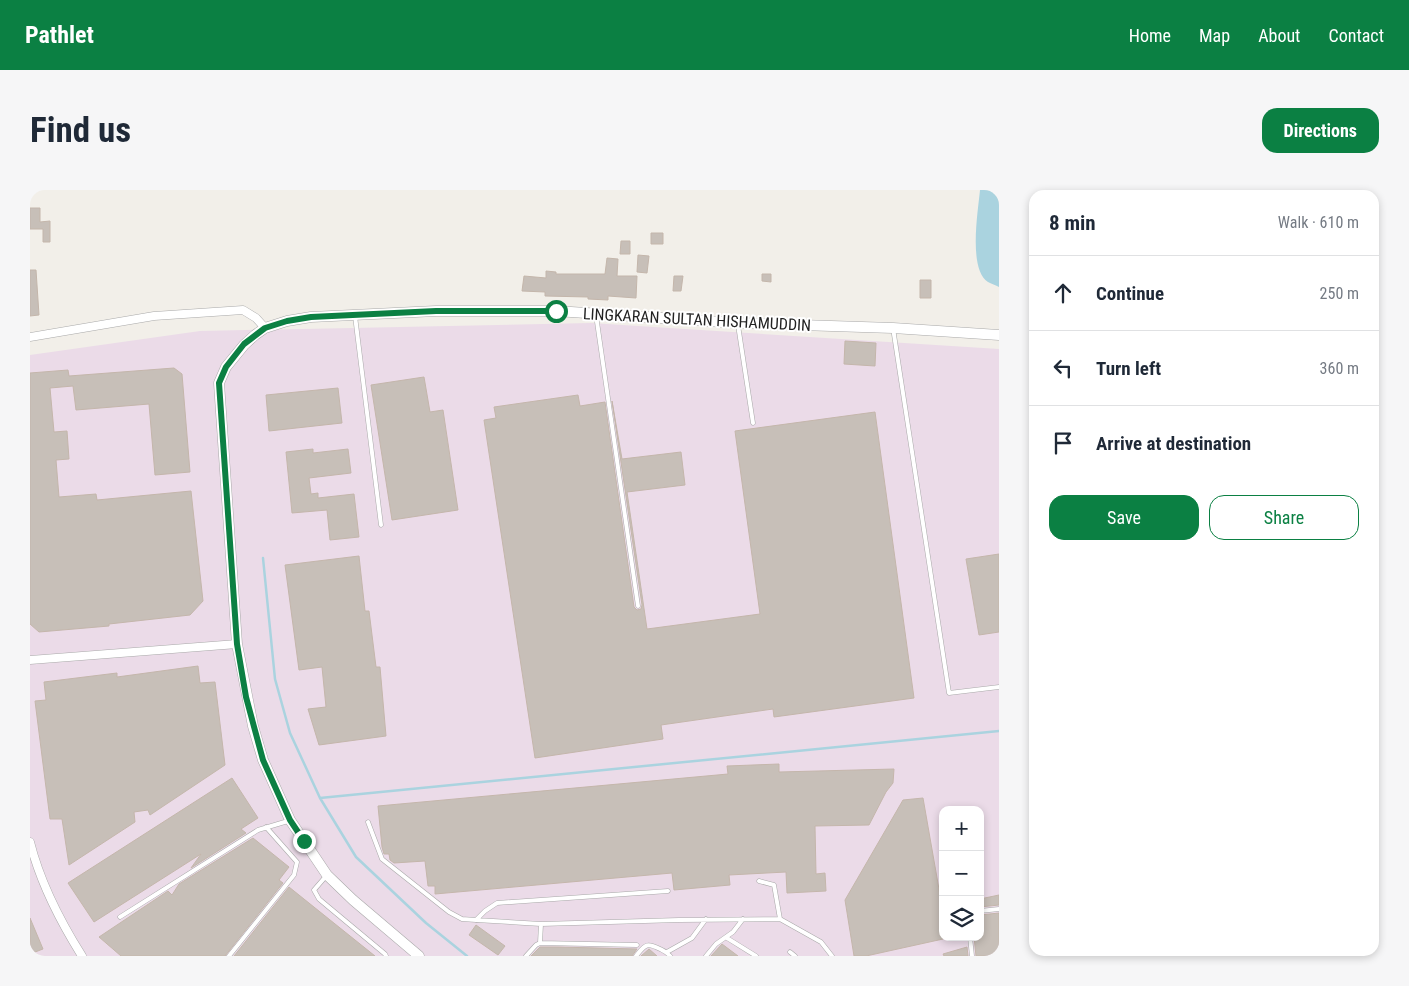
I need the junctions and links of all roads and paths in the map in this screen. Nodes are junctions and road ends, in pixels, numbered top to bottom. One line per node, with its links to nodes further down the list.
1 (596, 313): 2 (street, LINGKARAN SULTAN HISHAMUDDIN); 3 (street, LINGKARAN SULTAN HISHAMUDDIN); 10 (lane)
2 (355, 316): 4 (street, LINGKARAN SULTAN HISHAMUDDIN); 9 (lane)
3 (737, 323): 5 (street, LINGKARAN SULTAN HISHAMUDDIN); 8 (lane)
4 (265, 328): 7 (street); 11 (street, LINGKARAN SULTAN HISHAMUDDIN)
5 (893, 328): 6 (street, LINGKARAN SULTAN HISHAMUDDIN); 13 (lane)
6 (999, 335)
7 (30, 337)
8 (753, 423)
9 (381, 524)
10 (638, 606)
11 (237, 644): 12 (street); 14 (street, LINGKARAN SULTAN HISHAMUDDIN)
12 (30, 660)
13 (999, 687)
14 (290, 820): 16 (lane); 18 (street, LINGKARAN SULTAN HISHAMUDDIN)
15 (368, 822): 26 (lane)
16 (266, 827): 23 (lane); 36 (lane)
17 (30, 842): 35 (street)
18 (327, 875): 37 (lane); 38 (street, LINGKARAN SULTAN HISHAMUDDIN)
19 (759, 881): 25 (lane)
20 (668, 891): 26 (lane)
21 (999, 909): 22 (lane)
22 (984, 911)
23 (120, 917)
24 (743, 919): 25 (lane); 27 (lane); 29 (lane)
25 (780, 919): 44 (lane)
26 (476, 920): 28 (lane)
27 (706, 920): 28 (lane); 34 (lane)
28 (540, 924): 31 (lane)
29 (727, 938): 41 (lane); 42 (lane)
30 (970, 941): 45 (lane)
31 (540, 944): 32 (lane); 39 (lane)
32 (637, 945)
33 (790, 952): 43 (lane)
34 (668, 954): 40 (lane)
35 (82, 956)
36 (230, 956)
37 (386, 956)
38 (419, 956)
39 (526, 956)
40 (636, 956)
41 (706, 956)
42 (756, 956)
43 (795, 956)
44 (832, 956)
45 (972, 956)

